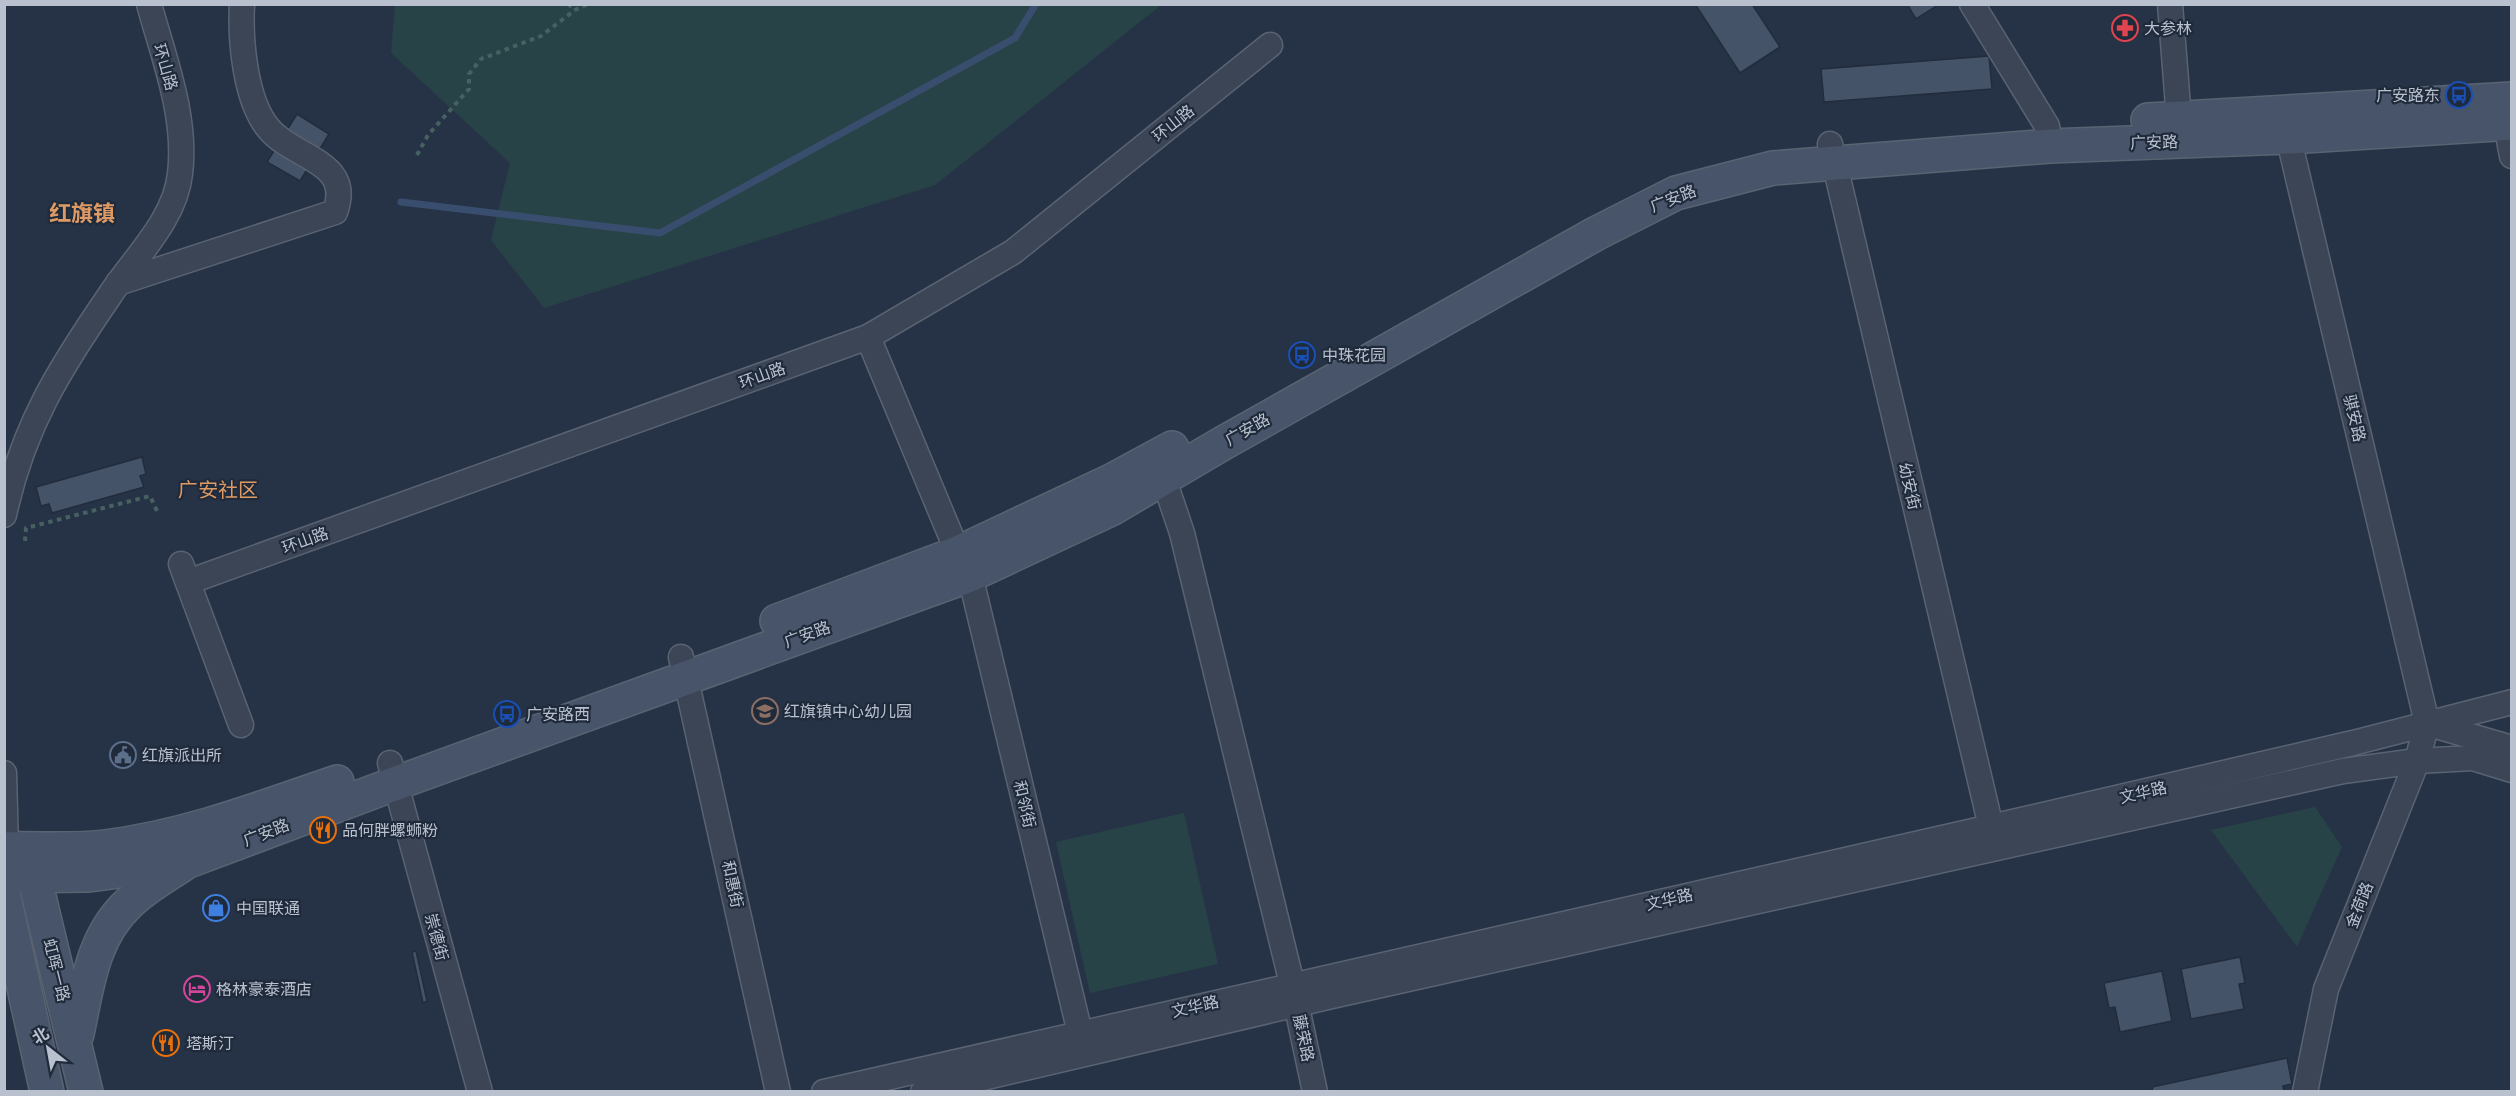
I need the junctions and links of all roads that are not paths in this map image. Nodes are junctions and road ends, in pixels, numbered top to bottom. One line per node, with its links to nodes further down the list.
1 (149, 4): 12 (street, 环山路)
2 (242, 4): 12 (street)
3 (1972, 4): 9 (street)
4 (2170, 4): 7 (street)
5 (1270, 45): 13 (street, 环山路)
6 (2507, 111): 8 (street, 广安路); 11 (street)
7 (2179, 118): 8 (street, 广安路); 9 (street, 广安路)
8 (2285, 125): 9 (street, 广安路); 19 (street, 骐安路)
9 (2048, 136): 10 (street, 广安路)
10 (1832, 154): 14 (street, 广安路); 26 (street, 幼安街)
11 (2511, 156)
12 (118, 283): 15 (street, 环山路)
13 (868, 337): 16 (street, 和邻街); 20 (street, 环山路)
14 (1160, 467): 16 (street, 广安路); 32 (street, 藤荣路)
15 (4, 515)
16 (964, 564): 17 (street, 广安路); 34 (street, 和邻街)
17 (685, 667): 25 (street, 广安路); 39 (street, 和惠街)
18 (2511, 702): 19 (street, 文华路)
19 (2427, 723): 21 (street); 22 (street, 金荷路); 26 (street, 文华路)
20 (241, 725)
21 (2511, 748)
22 (2417, 761): 23 (street, 文华路); 27 (street, 文华路); 43 (street, 金荷路)
23 (2511, 770)
24 (4, 773): 28 (street)
25 (392, 773): 28 (street, 广安路); 29 (street, 广安路); 38 (street, 崇德街)
26 (1991, 828): 27 (street); 32 (street, 文华路)
27 (1970, 855): 32 (street, 文华路)
28 (14, 859): 29 (street, 广安路); 35 (street, 虹晖一路)
29 (186, 862): 35 (street)
30 (4, 897): 33 (street)
31 (4, 976): 33 (street)
32 (1294, 994): 34 (street, 文华路); 41 (street, 文华路); 42 (street, 藤荣路)
33 (31, 1023): 36 (street)
34 (1080, 1033): 40 (street, 文华路)
35 (75, 1044): 37 (street, 虹晖一路)
36 (46, 1092)
37 (86, 1092)
38 (480, 1092)
39 (778, 1092)
40 (824, 1092)
41 (923, 1092)
42 (1315, 1092)
43 (2306, 1092)

